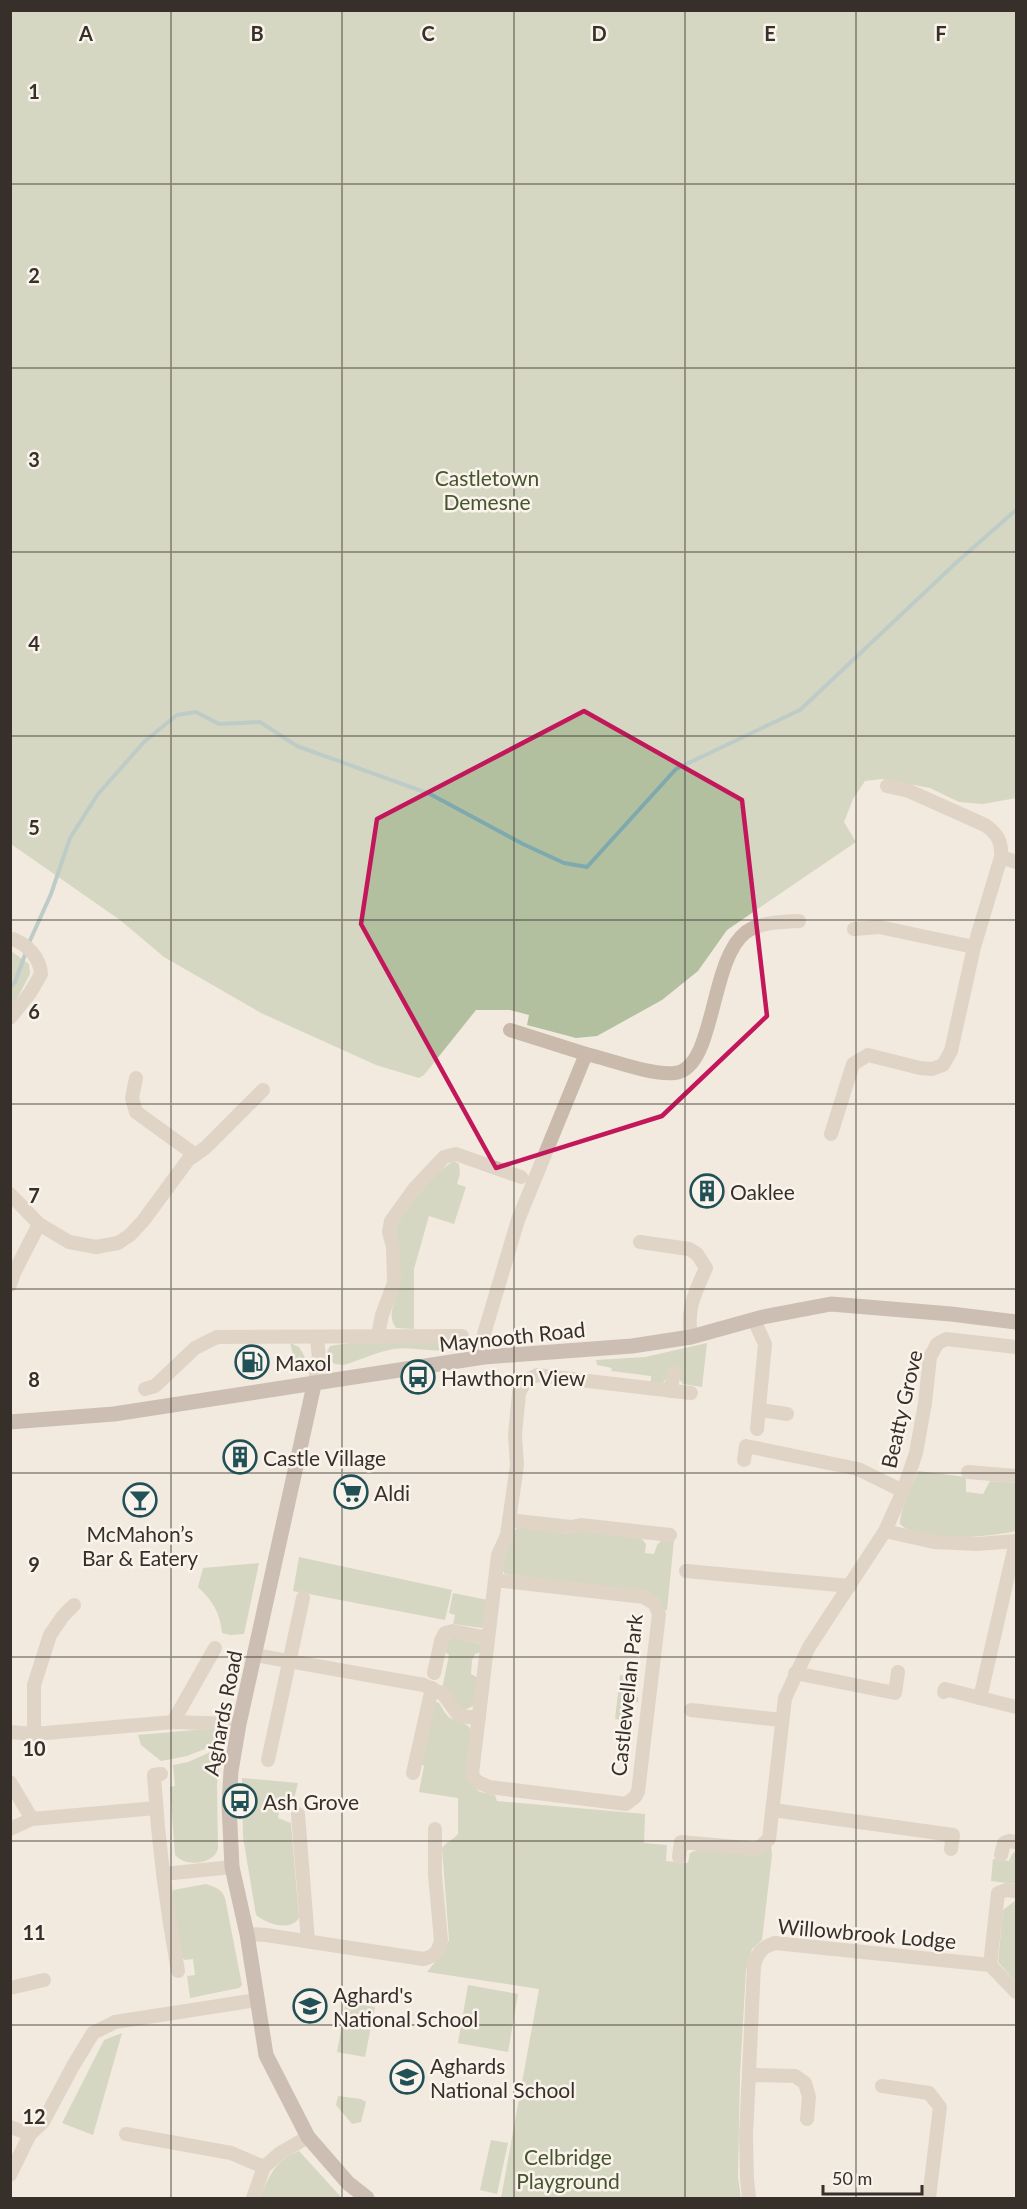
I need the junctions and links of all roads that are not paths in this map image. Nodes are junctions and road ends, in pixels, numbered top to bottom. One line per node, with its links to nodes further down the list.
1 (887, 786): 2 (street)
2 (1001, 857): 3 (street); 7 (street)
3 (1017, 862)
4 (799, 921): 10 (street)
5 (854, 929): 7 (street)
6 (23, 945): 8 (street)
7 (974, 947): 13 (street)
8 (10, 1018)
9 (510, 1030): 10 (street)
10 (586, 1054): 27 (street)
11 (136, 1078): 14 (street)
12 (263, 1090): 14 (street)
13 (831, 1134)
14 (194, 1154): 17 (street)
15 (521, 1177): 22 (street)
16 (10, 1194): 17 (street)
17 (39, 1224): 19 (street)
18 (640, 1242): 25 (street)
19 (10, 1285)
20 (754, 1320): 21 (main road, Maynooth Road); 25 (main road, Maynooth Road); 33 (street)
21 (1017, 1322)
22 (378, 1335): 23 (street); 24 (street)
23 (462, 1336)
24 (317, 1337): 29 (street); 30 (street)
25 (691, 1337): 27 (main road, Maynooth Road)
26 (1017, 1347): 40 (street, Beatty Grove)
27 (484, 1358): 29 (main road, Maynooth Road)
28 (674, 1373): 31 (street)
29 (314, 1384): 35 (main road, Maynooth Road); 52 (main road, Aghards Road)
30 (145, 1389)
31 (670, 1391): 32 (street, Castlewellan Park); 41 (street, Castlewellan Park)
32 (691, 1393)
33 (760, 1410): 34 (street); 36 (street)
34 (787, 1414)
35 (10, 1422)
36 (757, 1429)
37 (744, 1460): 40 (street, Beatty Grove)
38 (968, 1472): 39 (street)
39 (1017, 1476)
40 (903, 1491): 42 (street, Beatty Grove)
41 (509, 1520): 43 (street); 46 (street, Castlewellan Park)
42 (885, 1530): 44 (street); 47 (street, Beatty Grove)
43 (670, 1535)
44 (1016, 1541): 59 (street)
45 (686, 1571): 47 (street)
46 (495, 1580): 50 (street, Castlewellan Park); 62 (street, Castlewellan Park)
47 (850, 1586): 56 (street, Beatty Grove)
48 (303, 1598): 53 (street)
49 (74, 1605): 67 (street)
50 (488, 1638): 55 (street); 62 (street, Castlewellan Park)
51 (215, 1648): 64 (street)
52 (254, 1655): 53 (street); 65 (main road, Aghards Road)
53 (291, 1663): 57 (street); 68 (street)
54 (898, 1672): 56 (street)
55 (434, 1673)
56 (795, 1673): 63 (street, Beatty Grove)
57 (432, 1688): 62 (street); 69 (street)
58 (944, 1692): 59 (street)
59 (980, 1698): 60 (street)
60 (1017, 1707)
61 (691, 1710): 63 (street)
62 (479, 1718)
63 (781, 1720): 73 (street, Beatty Grove)
64 (173, 1722): 65 (street); 67 (street)
65 (239, 1724): 82 (main road, Aghards Road)
66 (10, 1732): 67 (street)
67 (34, 1734)
68 (268, 1760)
69 (413, 1773)
70 (161, 1774): 72 (street)
71 (10, 1782): 75 (street)
72 (156, 1808): 75 (street); 83 (street)
73 (773, 1810): 79 (street); 81 (street, Beatty Grove)
74 (298, 1814): 86 (street)
75 (32, 1819): 76 (street)
76 (10, 1829)
77 (435, 1829): 86 (street)
78 (1017, 1842): 80 (street)
79 (951, 1849)
80 (1001, 1855)
81 (679, 1857)
82 (232, 1867): 83 (street); 85 (main road, Aghards Road)
83 (163, 1874): 88 (street)
84 (1014, 1891): 87 (street)
85 (247, 1934): 86 (street); 92 (main road, Aghards Road)
86 (308, 1941)
87 (990, 1965): 91 (street); 93 (street, Willowbrook Lodge)
88 (178, 1971)
89 (44, 1980): 90 (street)
90 (10, 1988)
91 (1017, 1992)
92 (257, 2000): 97 (street); 99 (main road, Aghards Road)
93 (750, 2075): 95 (street); 104 (street, Willowbrook Lodge)
94 (882, 2086): 105 (street)
95 (807, 2119)
96 (10, 2127): 97 (street)
97 (30, 2134): 101 (street)
98 (126, 2134): 100 (street)
99 (308, 2137): 100 (street); 103 (main road, Aghards Road)
100 (264, 2167): 102 (street)
101 (10, 2175)
102 (253, 2199)
103 (367, 2199)
104 (749, 2199)
105 (928, 2199)

